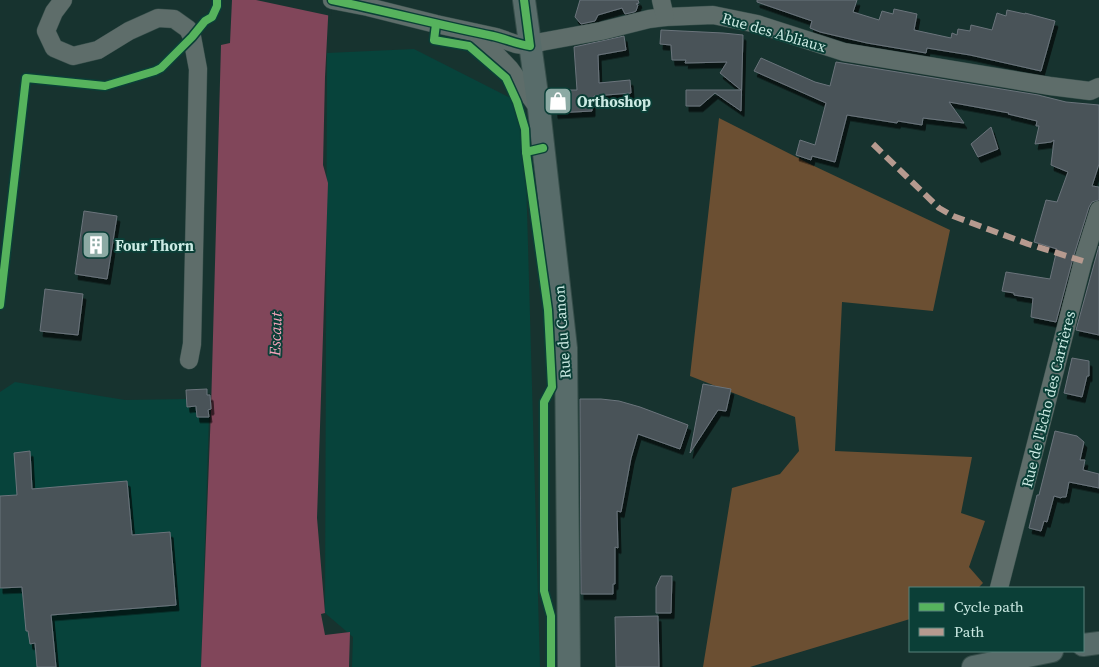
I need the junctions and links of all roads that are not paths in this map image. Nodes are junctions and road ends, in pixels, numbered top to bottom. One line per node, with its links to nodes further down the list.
1 (63, 0): 10 (street)
2 (332, 0): 5 (street, Rue des Abliaux)
3 (524, 0): 6 (main road, Rue du Canon)
4 (663, 8): 6 (street, Rue des Abliaux); 7 (street, Rue des Abliaux)
5 (476, 33): 6 (street, Rue des Abliaux); 8 (street)
6 (530, 46): 8 (main road, Rue du Canon)
7 (1099, 87)
8 (538, 109): 15 (main road, Rue du Canon)
9 (1099, 210): 11 (street, Rue de l'Echo des Carrières)
10 (189, 360)
11 (999, 587)
12 (1099, 643): 13 (main road)
13 (1084, 645)
14 (1047, 652): 16 (main road)
15 (569, 667)
16 (974, 667)

